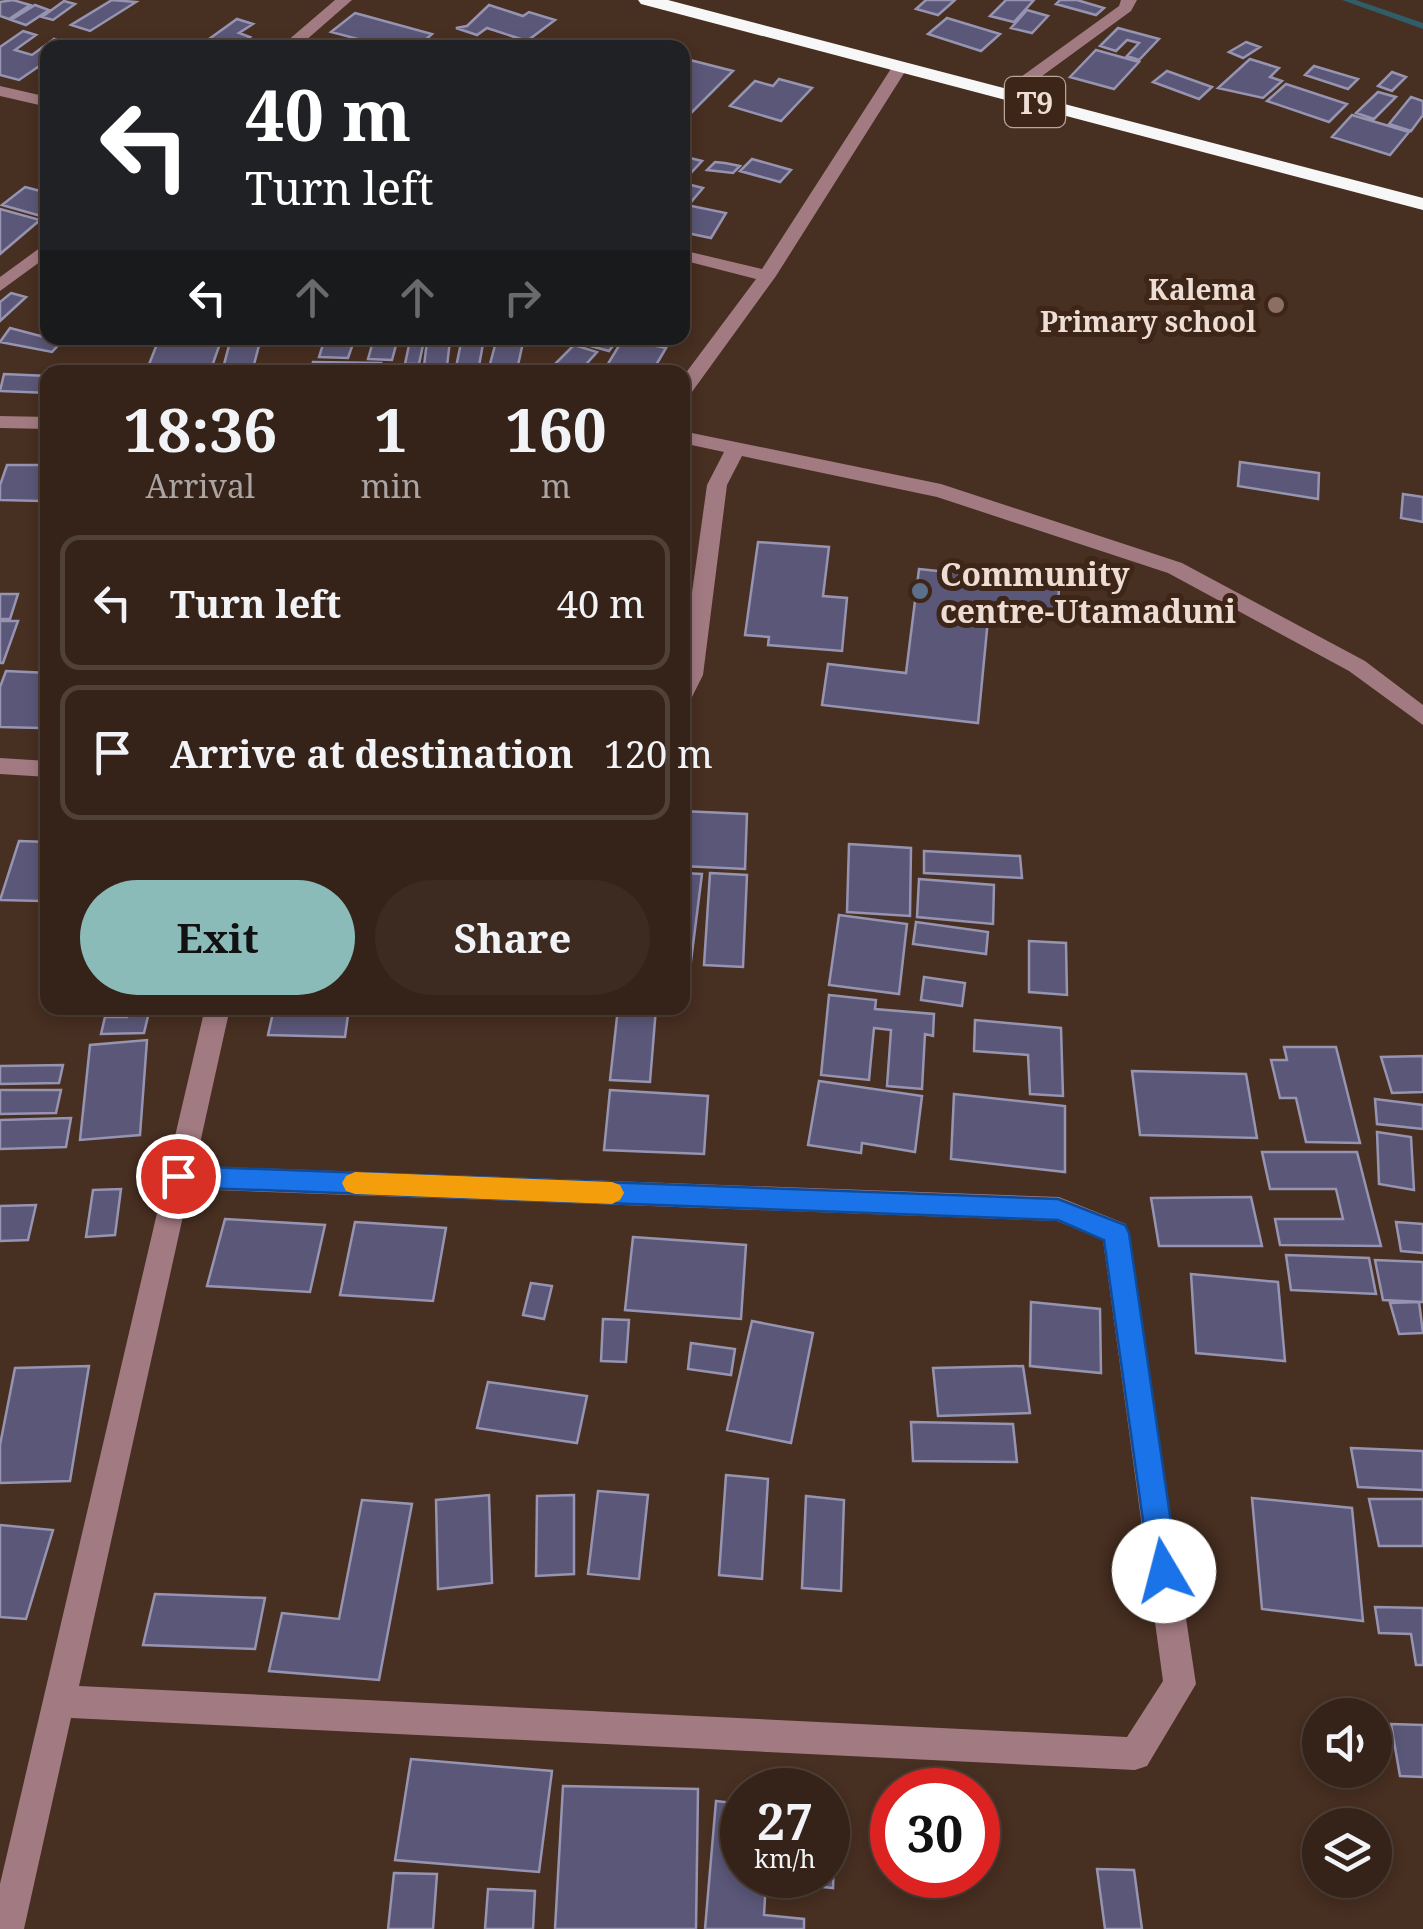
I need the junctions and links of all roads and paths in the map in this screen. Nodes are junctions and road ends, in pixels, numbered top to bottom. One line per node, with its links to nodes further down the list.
1 (344, 0): 4 (street)
2 (646, 0): 5 (highway, T9)
3 (1129, 0): 7 (street)
4 (297, 40)
5 (900, 67): 7 (highway, T9); 12 (street)
6 (0, 92): 8 (street)
7 (1006, 95): 9 (highway, T9)
8 (40, 100)
9 (1423, 204)
10 (40, 254): 13 (street)
11 (690, 257): 12 (street)
12 (767, 276): 14 (street)
13 (0, 286)
14 (690, 381)
15 (0, 422): 16 (street)
16 (40, 423)
17 (690, 439): 18 (street)
18 (736, 448): 19 (street); 20 (street)
19 (690, 679)
20 (1423, 718)
21 (0, 766): 22 (street)
22 (40, 768)
23 (215, 1015): 24 (street)
24 (178, 1176): 25 (street); 25 (street)
25 (59, 1700): 26 (street)
26 (7, 1929)

